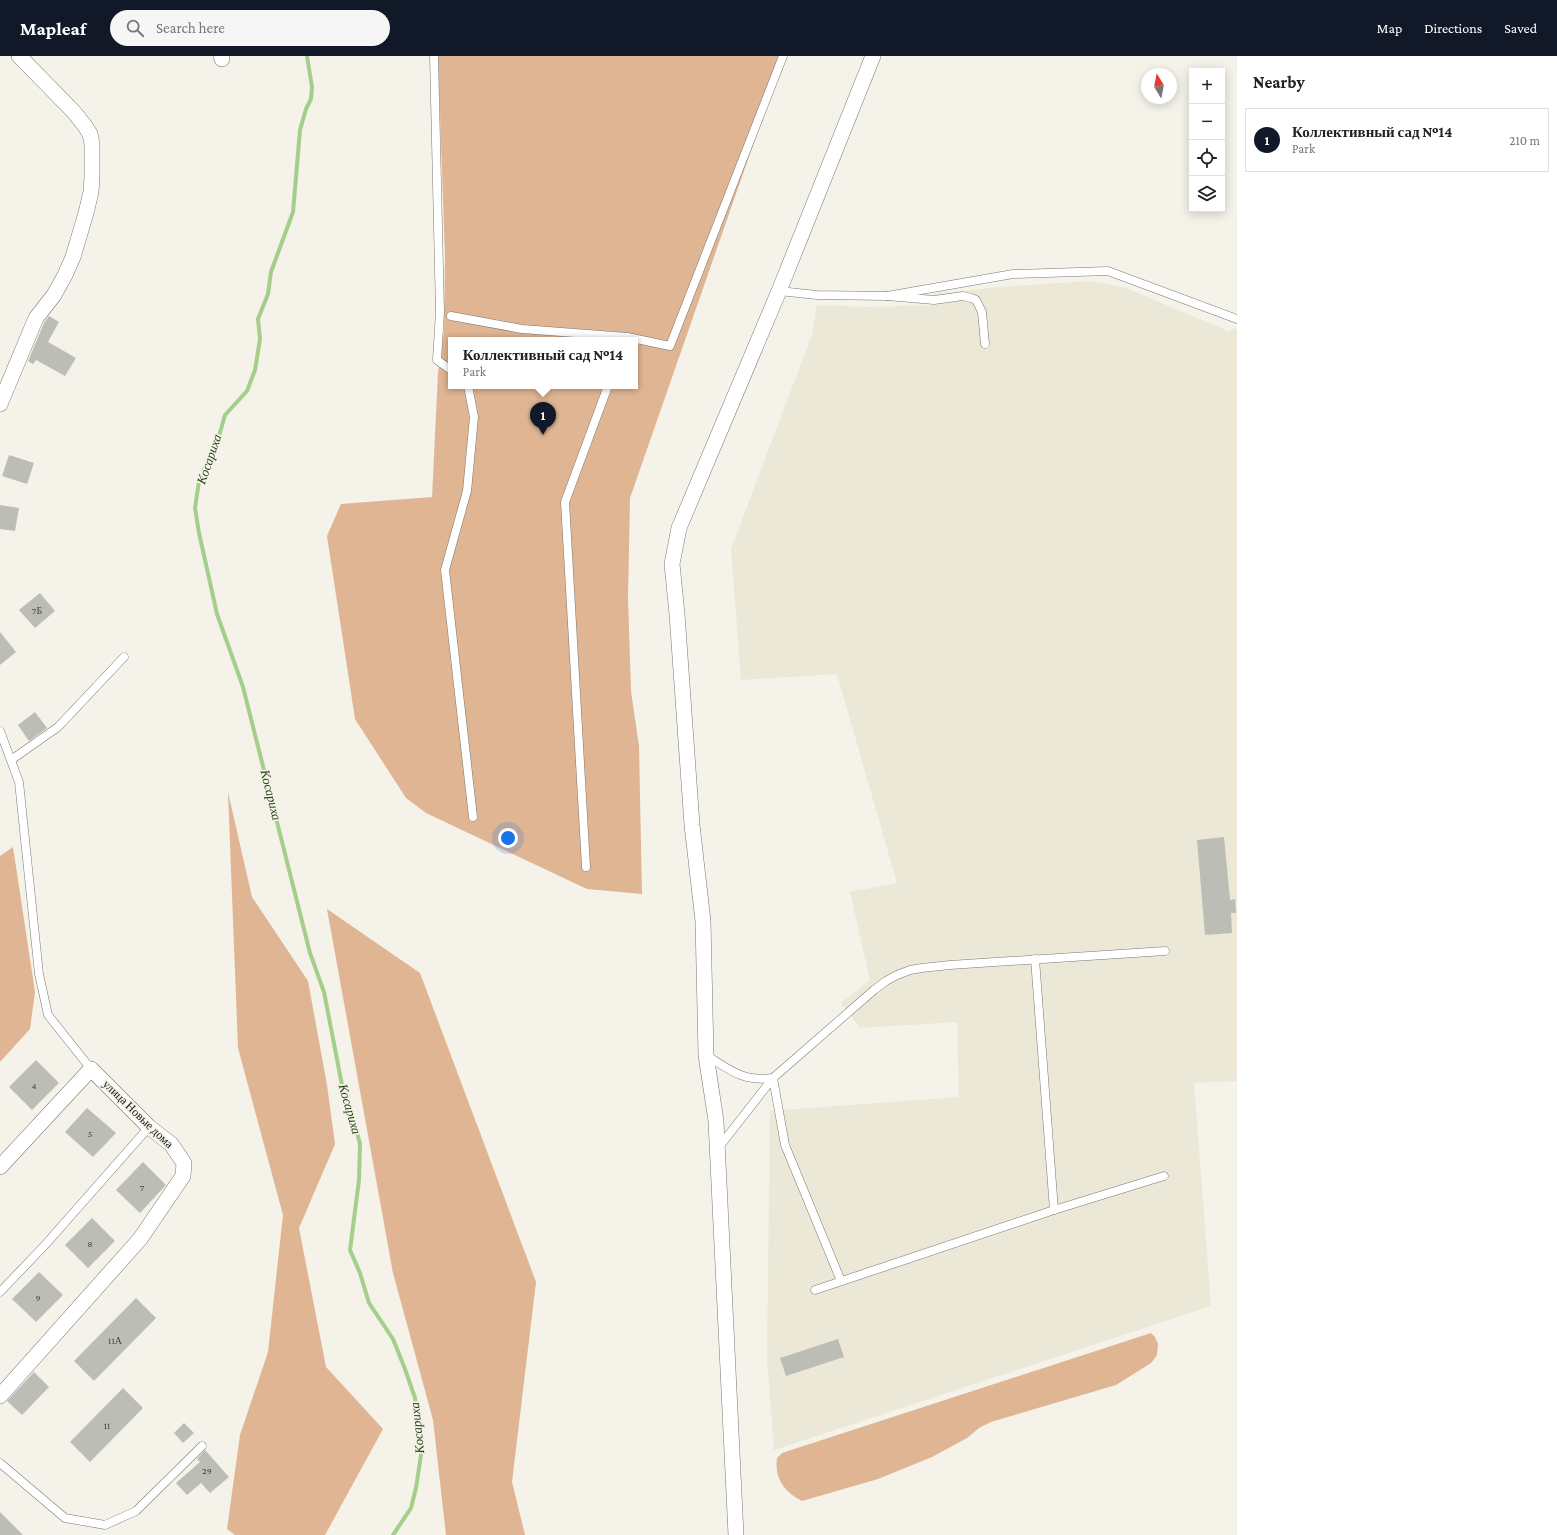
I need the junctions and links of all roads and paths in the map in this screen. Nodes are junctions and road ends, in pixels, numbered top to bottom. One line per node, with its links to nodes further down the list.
1 (19, 56): 15 (street)
2 (434, 56): 12 (lane)
3 (783, 56): 10 (lane)
4 (873, 56): 5 (street)
5 (780, 291): 6 (lane); 23 (street)
6 (887, 296): 8 (lane); 11 (lane)
7 (451, 316): 9 (lane)
8 (1237, 319)
9 (613, 337)
10 (638, 340)
11 (985, 344)
12 (448, 368)
13 (469, 389): 19 (lane)
14 (607, 389): 20 (lane)
15 (0, 404)
16 (124, 657): 18 (lane)
17 (0, 731): 18 (lane)
18 (11, 760): 24 (lane)
19 (473, 817)
20 (586, 867)
21 (1165, 951): 22 (lane)
22 (1035, 959): 25 (lane); 30 (lane)
23 (706, 1055): 25 (lane); 27 (street)
24 (91, 1069): 26 (street, улица Новые дома); 28 (street)
25 (773, 1078): 27 (lane); 31 (lane)
26 (149, 1127): 33 (lane); 34 (street, улица Новые дома)
27 (717, 1149): 37 (street)
28 (0, 1167)
29 (1164, 1176): 30 (lane)
30 (1054, 1210): 31 (lane)
31 (841, 1281): 32 (lane)
32 (816, 1290)
33 (0, 1292)
34 (0, 1396)
35 (202, 1446): 36 (lane)
36 (0, 1463)
37 (736, 1535)

